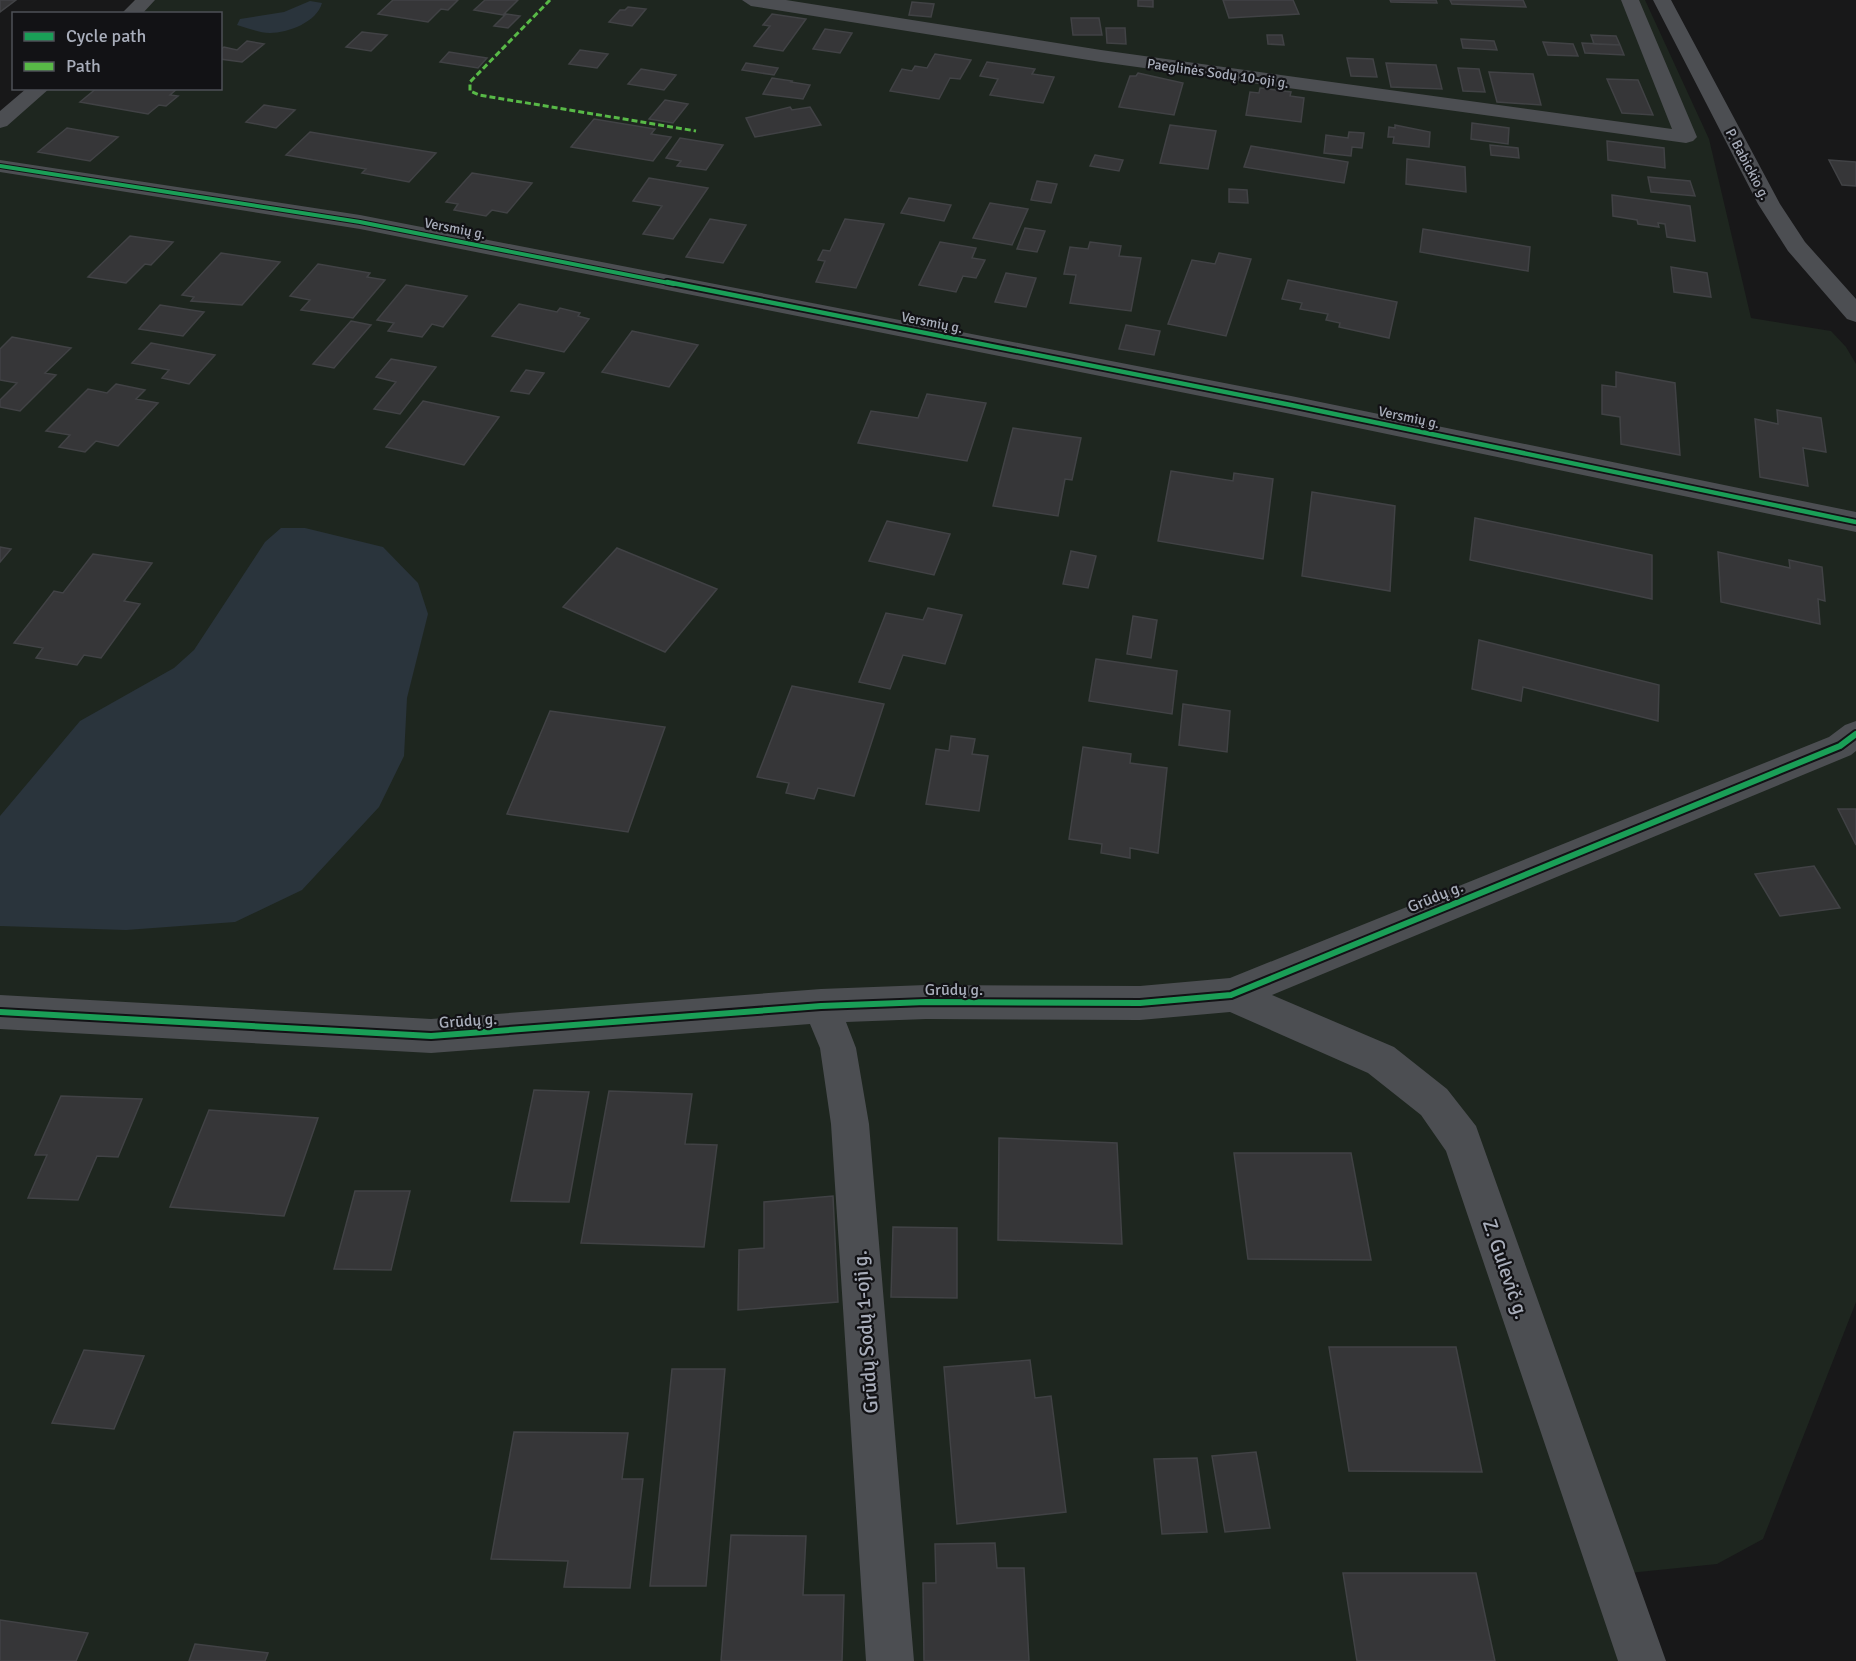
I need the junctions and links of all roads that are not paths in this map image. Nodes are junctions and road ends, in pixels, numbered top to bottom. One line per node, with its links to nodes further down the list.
1 (146, 0): 5 (street)
2 (751, 0): 3 (street, Paeglinės Sodų 10-oji g.)
3 (1630, 0)
4 (1662, 0): 9 (street, P. Babickio g.)
5 (132, 12)
6 (38, 90): 7 (street)
7 (0, 122)
8 (0, 166): 10 (street, Versmių g.)
9 (1856, 314)
10 (1856, 522)
11 (1856, 734): 12 (street, Grūdų g.)
12 (1231, 995): 13 (street, Grūdų g.); 16 (street, Z. Gulevič g.)
13 (821, 1006): 14 (street, Grūdų g.); 15 (street, Grūdų Sodų 1-oji g.)
14 (0, 1012)
15 (890, 1661)
16 (1642, 1661)

